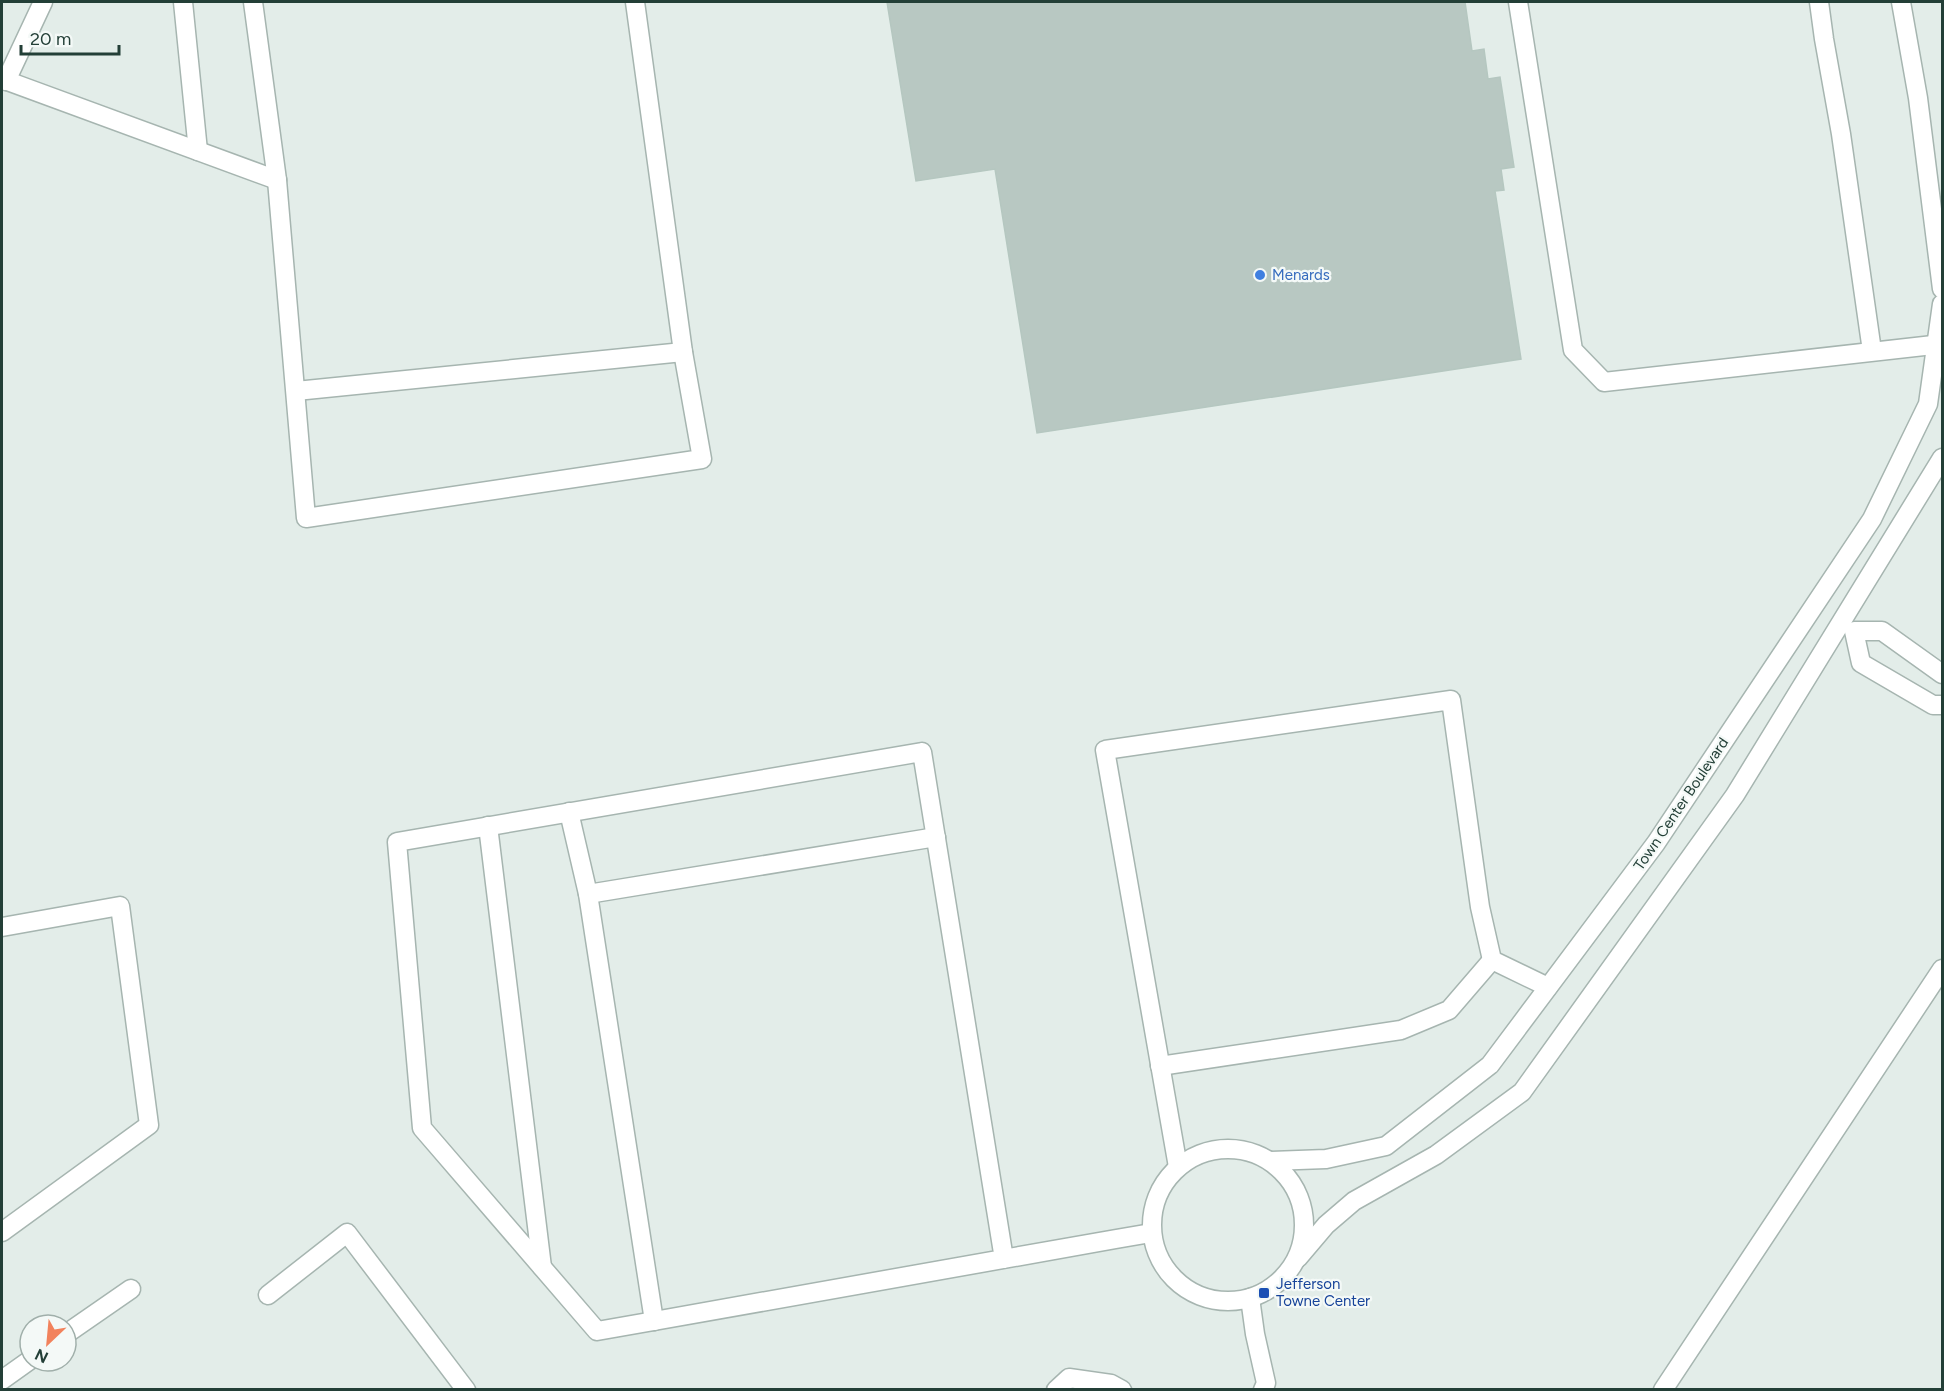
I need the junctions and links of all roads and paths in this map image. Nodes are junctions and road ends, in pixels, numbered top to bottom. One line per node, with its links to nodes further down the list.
1 (43, 2): 8 (street)
2 (183, 2): 9 (street)
3 (253, 2): 10 (street)
4 (635, 2): 15 (street)
5 (1518, 2): 14 (street)
6 (1819, 2): 14 (street)
7 (1901, 2): 11 (street)
8 (4, 80): 9 (street)
9 (198, 151): 10 (street)
10 (277, 180): 16 (street)
11 (1942, 289)
12 (1942, 304): 13 (street, Town Center Boulevard)
13 (1940, 343): 14 (street); 28 (street, Town Center Boulevard)
14 (1872, 351)
15 (683, 352): 16 (street); 16 (street)
16 (296, 390)
17 (1942, 458): 18 (street)
18 (1848, 627): 19 (street); 20 (street); 34 (street)
19 (1942, 674)
20 (1942, 705)
21 (569, 812): 22 (street); 23 (street); 24 (street)
22 (488, 826): 36 (street); 36 (street)
23 (936, 837): 24 (street); 35 (street)
24 (588, 894): 40 (street)
25 (2, 927): 32 (street)
26 (1492, 960): 28 (street); 29 (street); 29 (street)
27 (1942, 969): 48 (street)
28 (1548, 987): 30 (street, Town Center Boulevard)
29 (1160, 1066): 31 (street)
30 (1271, 1161): 31 (street); 34 (street)
31 (1178, 1167): 33 (street)
32 (2, 1232)
33 (1151, 1233): 35 (street); 39 (street)
34 (1298, 1258): 39 (street)
35 (1004, 1259): 40 (street)
36 (542, 1267): 40 (street)
37 (131, 1289): 41 (street)
38 (268, 1295): 44 (street)
39 (1250, 1298): 47 (street)
40 (654, 1322)
41 (78, 1327)
42 (18, 1369): 43 (street)
43 (2, 1380)
44 (466, 1389)
45 (1056, 1389): 46 (street)
46 (1122, 1389)
47 (1263, 1389)
48 (1663, 1389)

